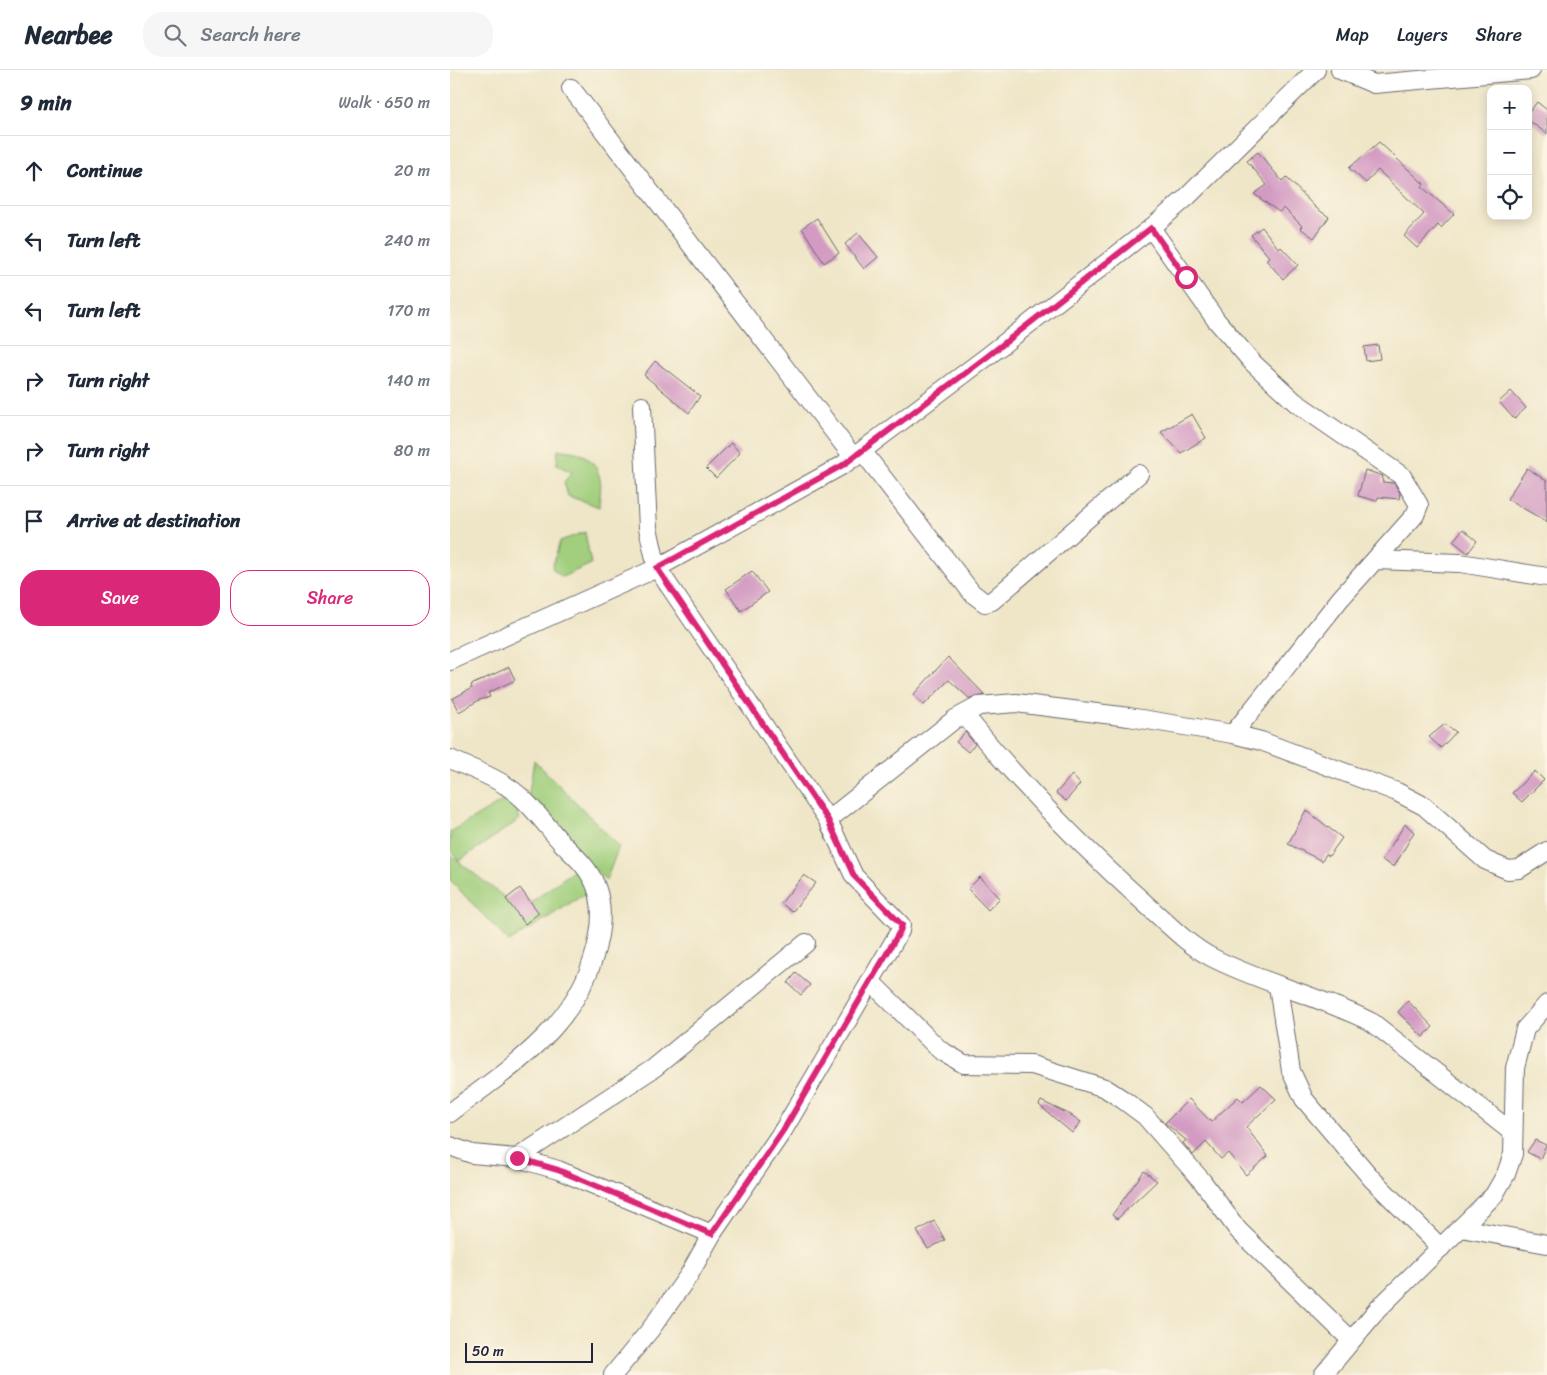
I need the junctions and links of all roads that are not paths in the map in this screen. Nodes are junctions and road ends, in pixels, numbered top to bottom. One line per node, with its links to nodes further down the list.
1 (1316, 70): 5 (street)
2 (1340, 70): 3 (street)
3 (1531, 70)
4 (571, 88): 7 (street)
5 (1151, 228): 7 (street); 9 (street)
6 (642, 406): 10 (street)
7 (858, 455): 8 (street); 10 (street)
8 (1139, 474)
9 (1375, 560): 11 (street); 14 (street)
10 (657, 568): 12 (street); 16 (street)
11 (1547, 577)
12 (450, 661)
13 (961, 717): 14 (street); 16 (street); 20 (street)
14 (1233, 734): 17 (street)
15 (450, 759): 22 (street)
16 (828, 820): 19 (street)
17 (1547, 851)
18 (806, 943): 25 (street)
19 (870, 981): 27 (street); 30 (street)
20 (1278, 986): 23 (street); 29 (street)
21 (1547, 1004): 23 (street)
22 (450, 1113)
23 (1512, 1133): 26 (street)
24 (450, 1146): 25 (street)
25 (517, 1158): 27 (street)
26 (1461, 1228): 28 (street); 29 (street)
27 (712, 1234): 31 (street)
28 (1547, 1244)
29 (1441, 1248): 30 (street)
30 (1351, 1340): 32 (street)
31 (613, 1375)
32 (1323, 1375)

